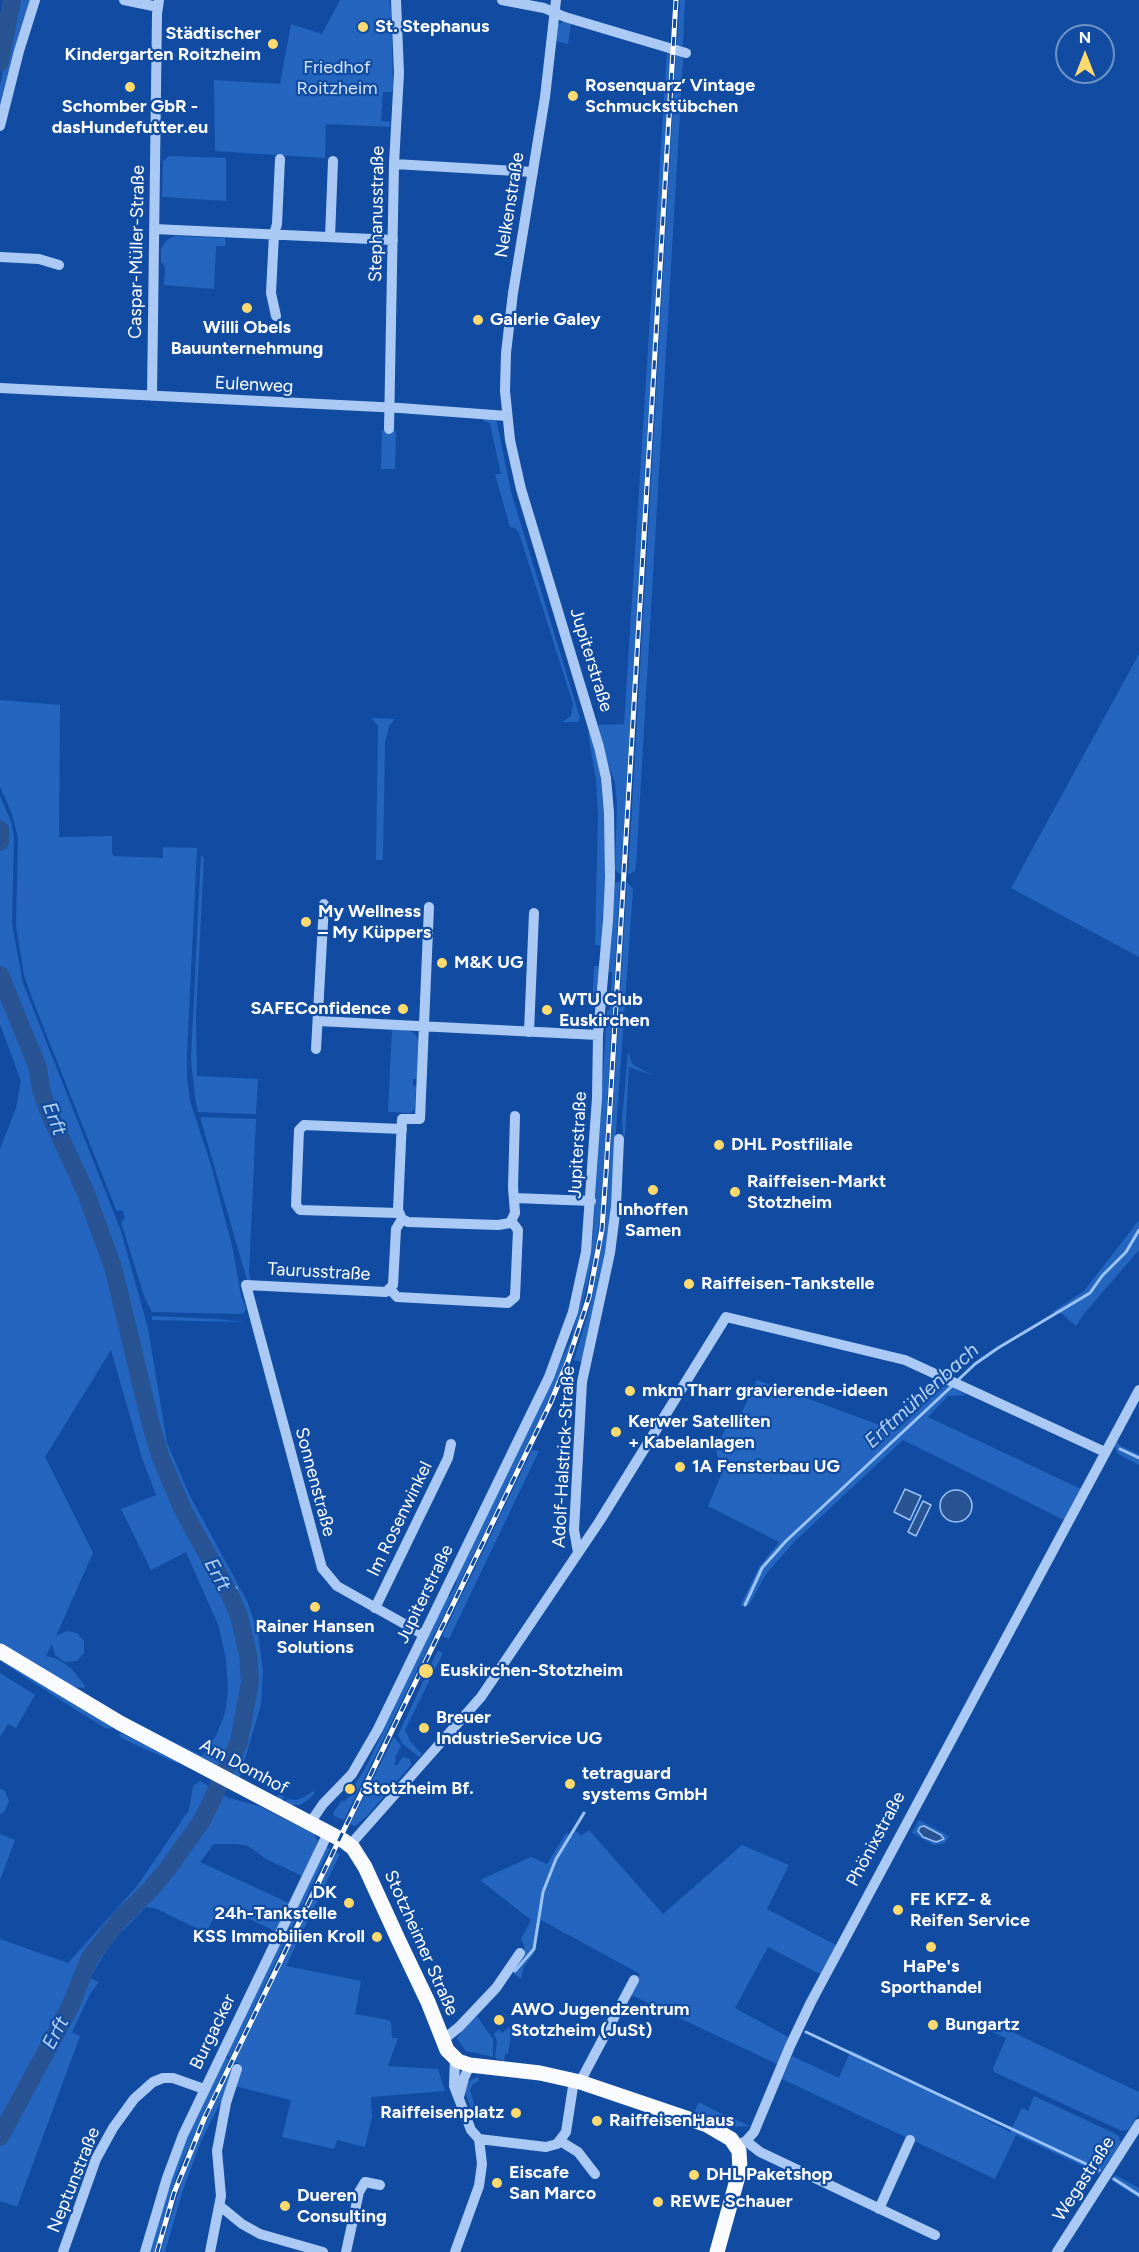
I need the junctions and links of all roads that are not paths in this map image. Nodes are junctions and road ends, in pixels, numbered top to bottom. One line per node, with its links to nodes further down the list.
1 (35, 0): 9 (street)
2 (124, 0): 6 (street)
3 (396, 0): 12 (street, Stephanusstraße)
4 (502, 0): 7 (street)
5 (556, 0): 7 (street, Nelkenstraße)
6 (159, 4): 14 (street, Caspar-Müller-Straße)
7 (554, 12): 8 (street); 13 (street, Nelkenstraße)
8 (686, 53)
9 (0, 126)
10 (280, 159): 15 (street)
11 (333, 161): 16 (street)
12 (394, 164): 13 (street); 17 (street, Stephanusstraße)
13 (533, 172): 24 (street, Nelkenstraße)
14 (154, 229): 15 (street); 22 (street, Caspar-Müller-Straße)
15 (274, 234): 16 (street); 20 (street)
16 (330, 237): 17 (street)
17 (393, 240): 23 (street, Stephanusstraße)
18 (0, 257): 19 (street)
19 (59, 266)
20 (276, 316)
21 (0, 388): 22 (street, Eulenweg)
22 (152, 396): 23 (street, Eulenweg)
23 (390, 408): 24 (street, Eulenweg); 25 (street, Stephanusstraße)
24 (507, 416): 32 (street, Jupiterstraße)
25 (389, 429)
26 (324, 904): 29 (street)
27 (429, 908): 30 (street)
28 (534, 913): 31 (street)
29 (318, 1021): 30 (street); 33 (street)
30 (424, 1027): 31 (street); 35 (street)
31 (529, 1032): 32 (street)
32 (598, 1035): 38 (street, Jupiterstraße)
33 (316, 1049)
34 (515, 1116): 37 (street, Taurusstraße)
35 (402, 1130): 39 (street, Taurusstraße); 39 (street)
36 (619, 1139): 46 (street, Adolf-Halstrick-Straße)
37 (515, 1198): 38 (street); 40 (street, Taurusstraße)
38 (591, 1201): 48 (street, Jupiterstraße)
39 (400, 1216): 40 (street); 42 (street, Taurusstraße)
40 (512, 1221): 42 (street, Taurusstraße)
41 (246, 1286): 42 (street, Taurusstraße); 47 (street, Sonnenstraße)
42 (390, 1289)
43 (1139, 1390): 45 (street, Phönixstraße)
44 (451, 1444): 47 (street, Im Rosenwinkel)
45 (1105, 1452): 46 (street); 65 (street, Phönixstraße)
46 (578, 1552): 52 (street, Adolf-Halstrick-Straße)
47 (375, 1608): 48 (street, Sonnenstraße)
48 (423, 1635): 50 (street, Jupiterstraße)
49 (0, 1652): 50 (main road, Am Domhof)
50 (310, 1823): 51 (main road, Am Domhof)
51 (328, 1833): 52 (main road, Am Domhof); 59 (street, Burgacker)
52 (350, 1845): 55 (main road, Stotzheimer Straße)
53 (520, 1953): 55 (street)
54 (634, 1980): 58 (street)
55 (443, 2040): 56 (main road, Stotzheimer Straße)
56 (462, 2062): 58 (main road); 60 (street); 60 (street)
57 (237, 2069): 68 (street)
58 (577, 2081): 64 (street); 65 (main road)
59 (204, 2089): 71 (street, Neptunstraße); 72 (street, Burgacker)
60 (459, 2097): 62 (street)
61 (1139, 2124): 78 (street, Wegastraße)
62 (479, 2139): 64 (street); 76 (street)
63 (910, 2140): 69 (street)
64 (560, 2141): 66 (street)
65 (741, 2143): 69 (street); 77 (main road)
66 (596, 2174)
67 (381, 2185): 75 (street)
68 (220, 2206): 73 (street); 74 (street)
69 (879, 2209): 70 (street)
70 (935, 2235)
71 (63, 2252)
72 (146, 2252)
73 (210, 2252)
74 (323, 2252)
75 (346, 2252)
76 (455, 2252)
77 (717, 2252)
78 (1057, 2252)

